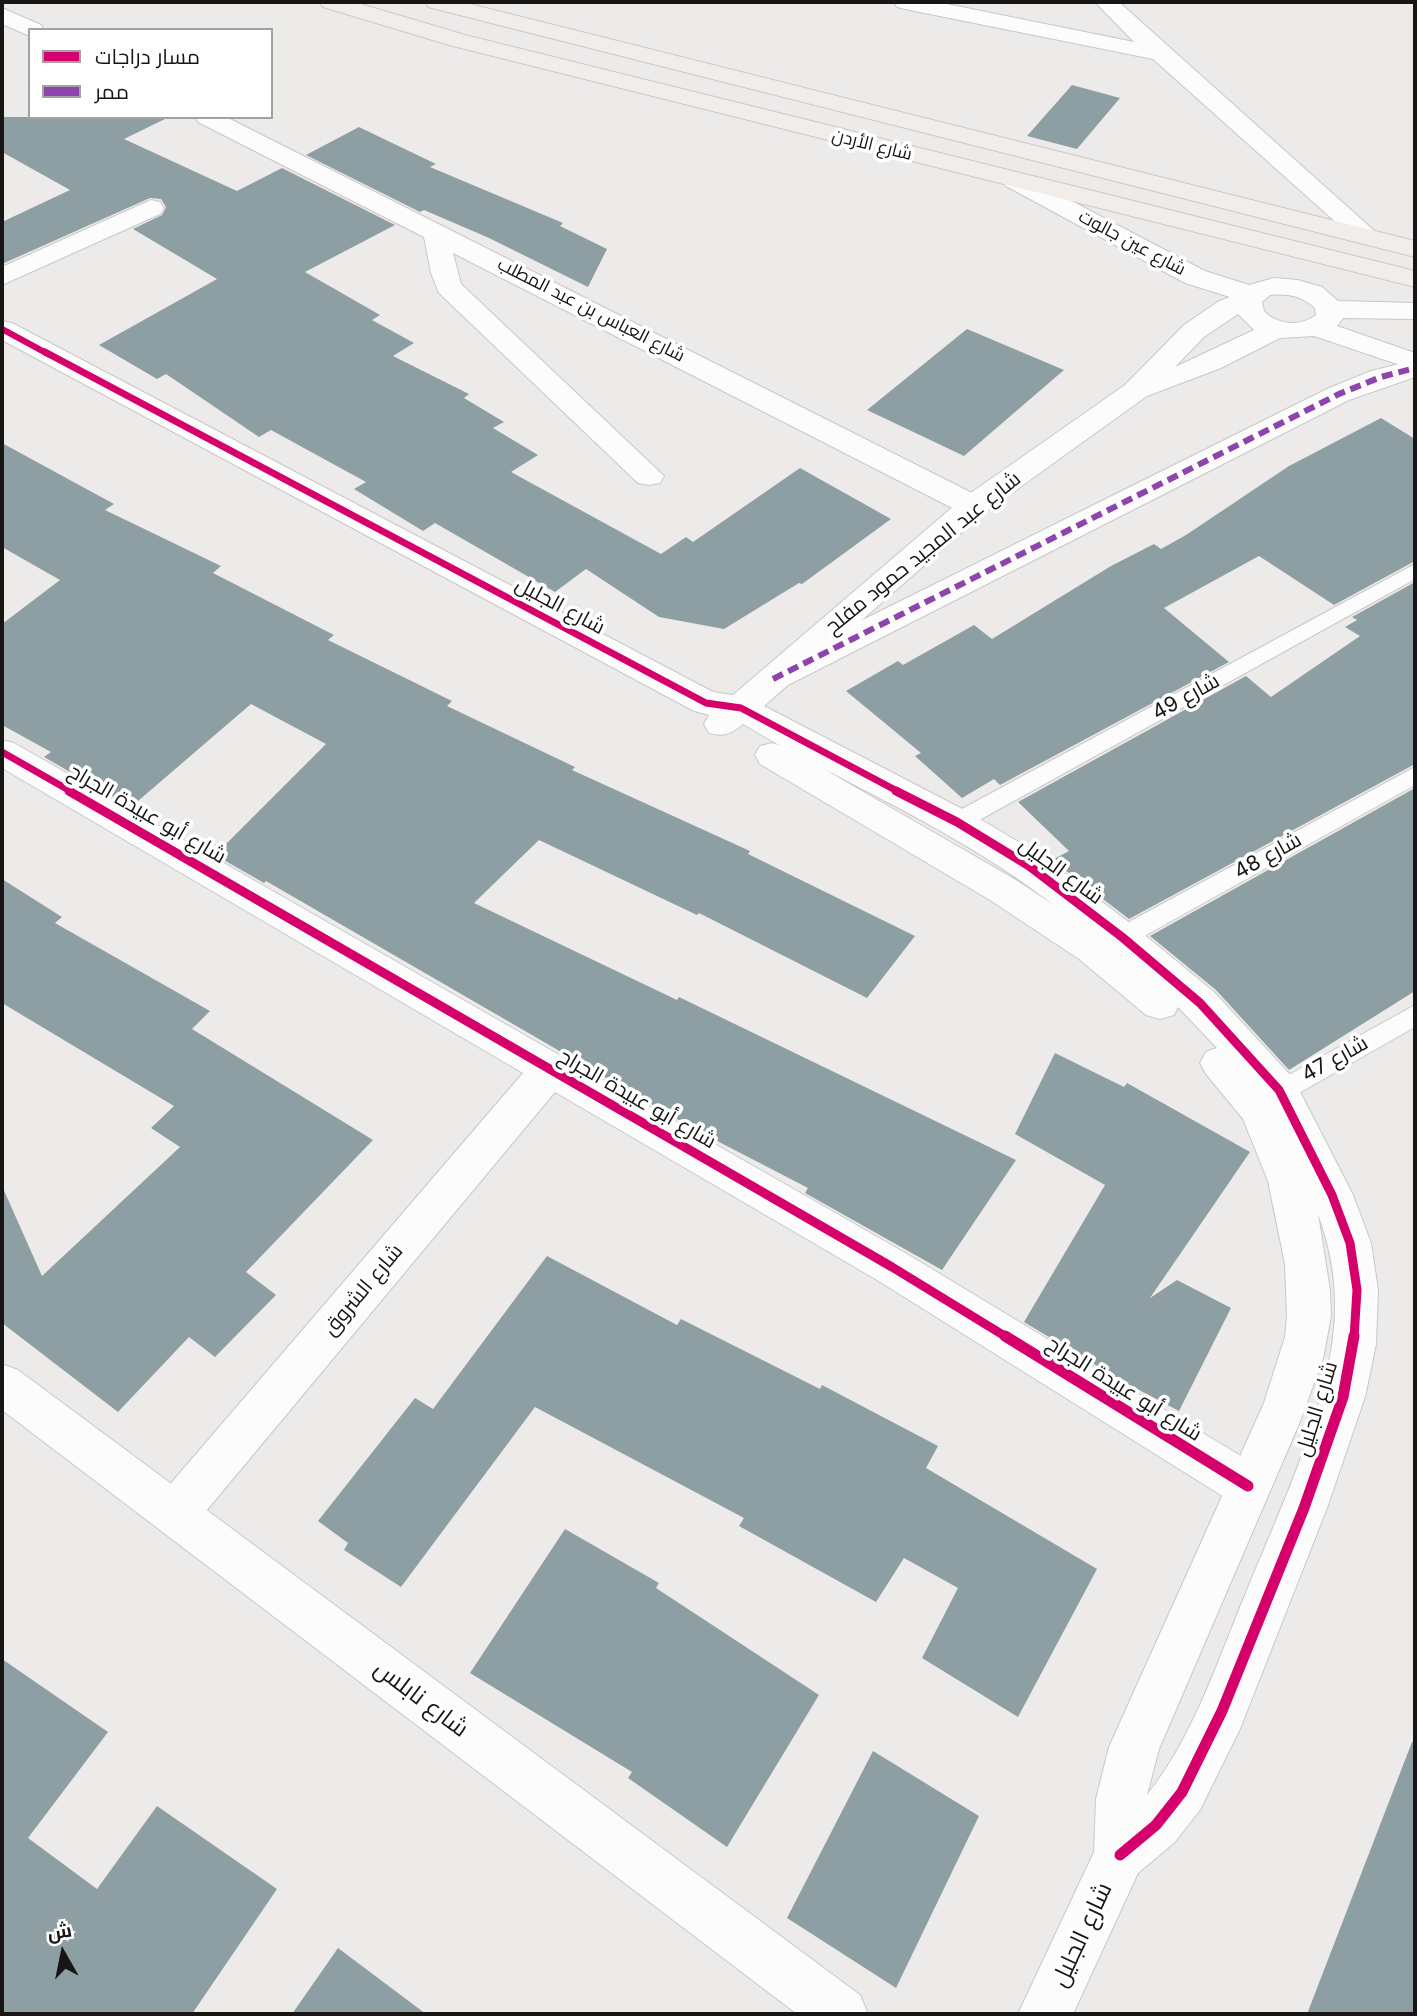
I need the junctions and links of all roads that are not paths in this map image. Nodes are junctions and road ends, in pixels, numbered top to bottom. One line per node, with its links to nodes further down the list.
1 (331, 2): 9 (highway, شارع الأردن)
2 (436, 2): 12 (highway, شارع الأردن)
3 (905, 2): 7 (street)
4 (1106, 2): 7 (street)
5 (2, 15): 6 (street)
6 (29, 28)
7 (1161, 54): 12 (street)
8 (210, 119): 11 (street, شارع العباس بن عبد المطلب)
9 (1015, 181): 15 (highway, شارع الأردن); 16 (street, شارع عين جالوت)
10 (151, 208): 14 (street)
11 (436, 233): 25 (street); 26 (street, شارع العباس بن عبد المطلب)
12 (1367, 236): 13 (highway, شارع الأردن)
13 (1415, 248)
14 (2, 277)
15 (1415, 279)
16 (1250, 297): 18 (street); 20 (street); 24 (street, شارع عبد المجيد حمود مفلح)
17 (1415, 311): 18 (street)
18 (1325, 316): 20 (street); 21 (street); 22 (street)
19 (2, 329): 29 (street, شارع الجليل)
20 (1276, 329): 24 (street, شارع عبد المجيد حمود مفلح)
21 (1415, 342)
22 (1415, 362)
23 (1415, 368): 28 (street)
24 (1135, 391): 26 (street, شارع عبد المجيد حمود مفلح)
25 (649, 476)
26 (974, 506): 28 (street, شارع عبد المجيد حمود مفلح)
27 (1415, 571): 32 (lane, شارع 49)
28 (773, 679): 29 (street, شارع عبد المجيد حمود مفلح)
29 (722, 712): 32 (street, شارع الجليل); 36 (street, شارع الجليل)
30 (2, 752): 35 (street, شارع أبو عبيدة الجراح)
31 (1415, 775): 33 (lane, شارع 48)
32 (957, 822): 33 (street, شارع الجليل)
33 (1122, 937): 36 (street, شارع الجليل)
34 (1415, 1015): 36 (lane, شارع 47)
35 (550, 1069): 38 (street, شارع أبو عبيدة الجراح); 39 (street, شارع الشروق)
36 (1268, 1098): 38 (street, شارع الجليل); 40 (street, شارع الجليل)
37 (2, 1384): 39 (street, شارع نابلس)
38 (1248, 1486): 40 (street, شارع الجليل)
39 (176, 1512): 41 (street, شارع نابلس)
40 (1120, 1855): 42 (street, شارع الجليل)
41 (841, 2014)
42 (1045, 2014)

